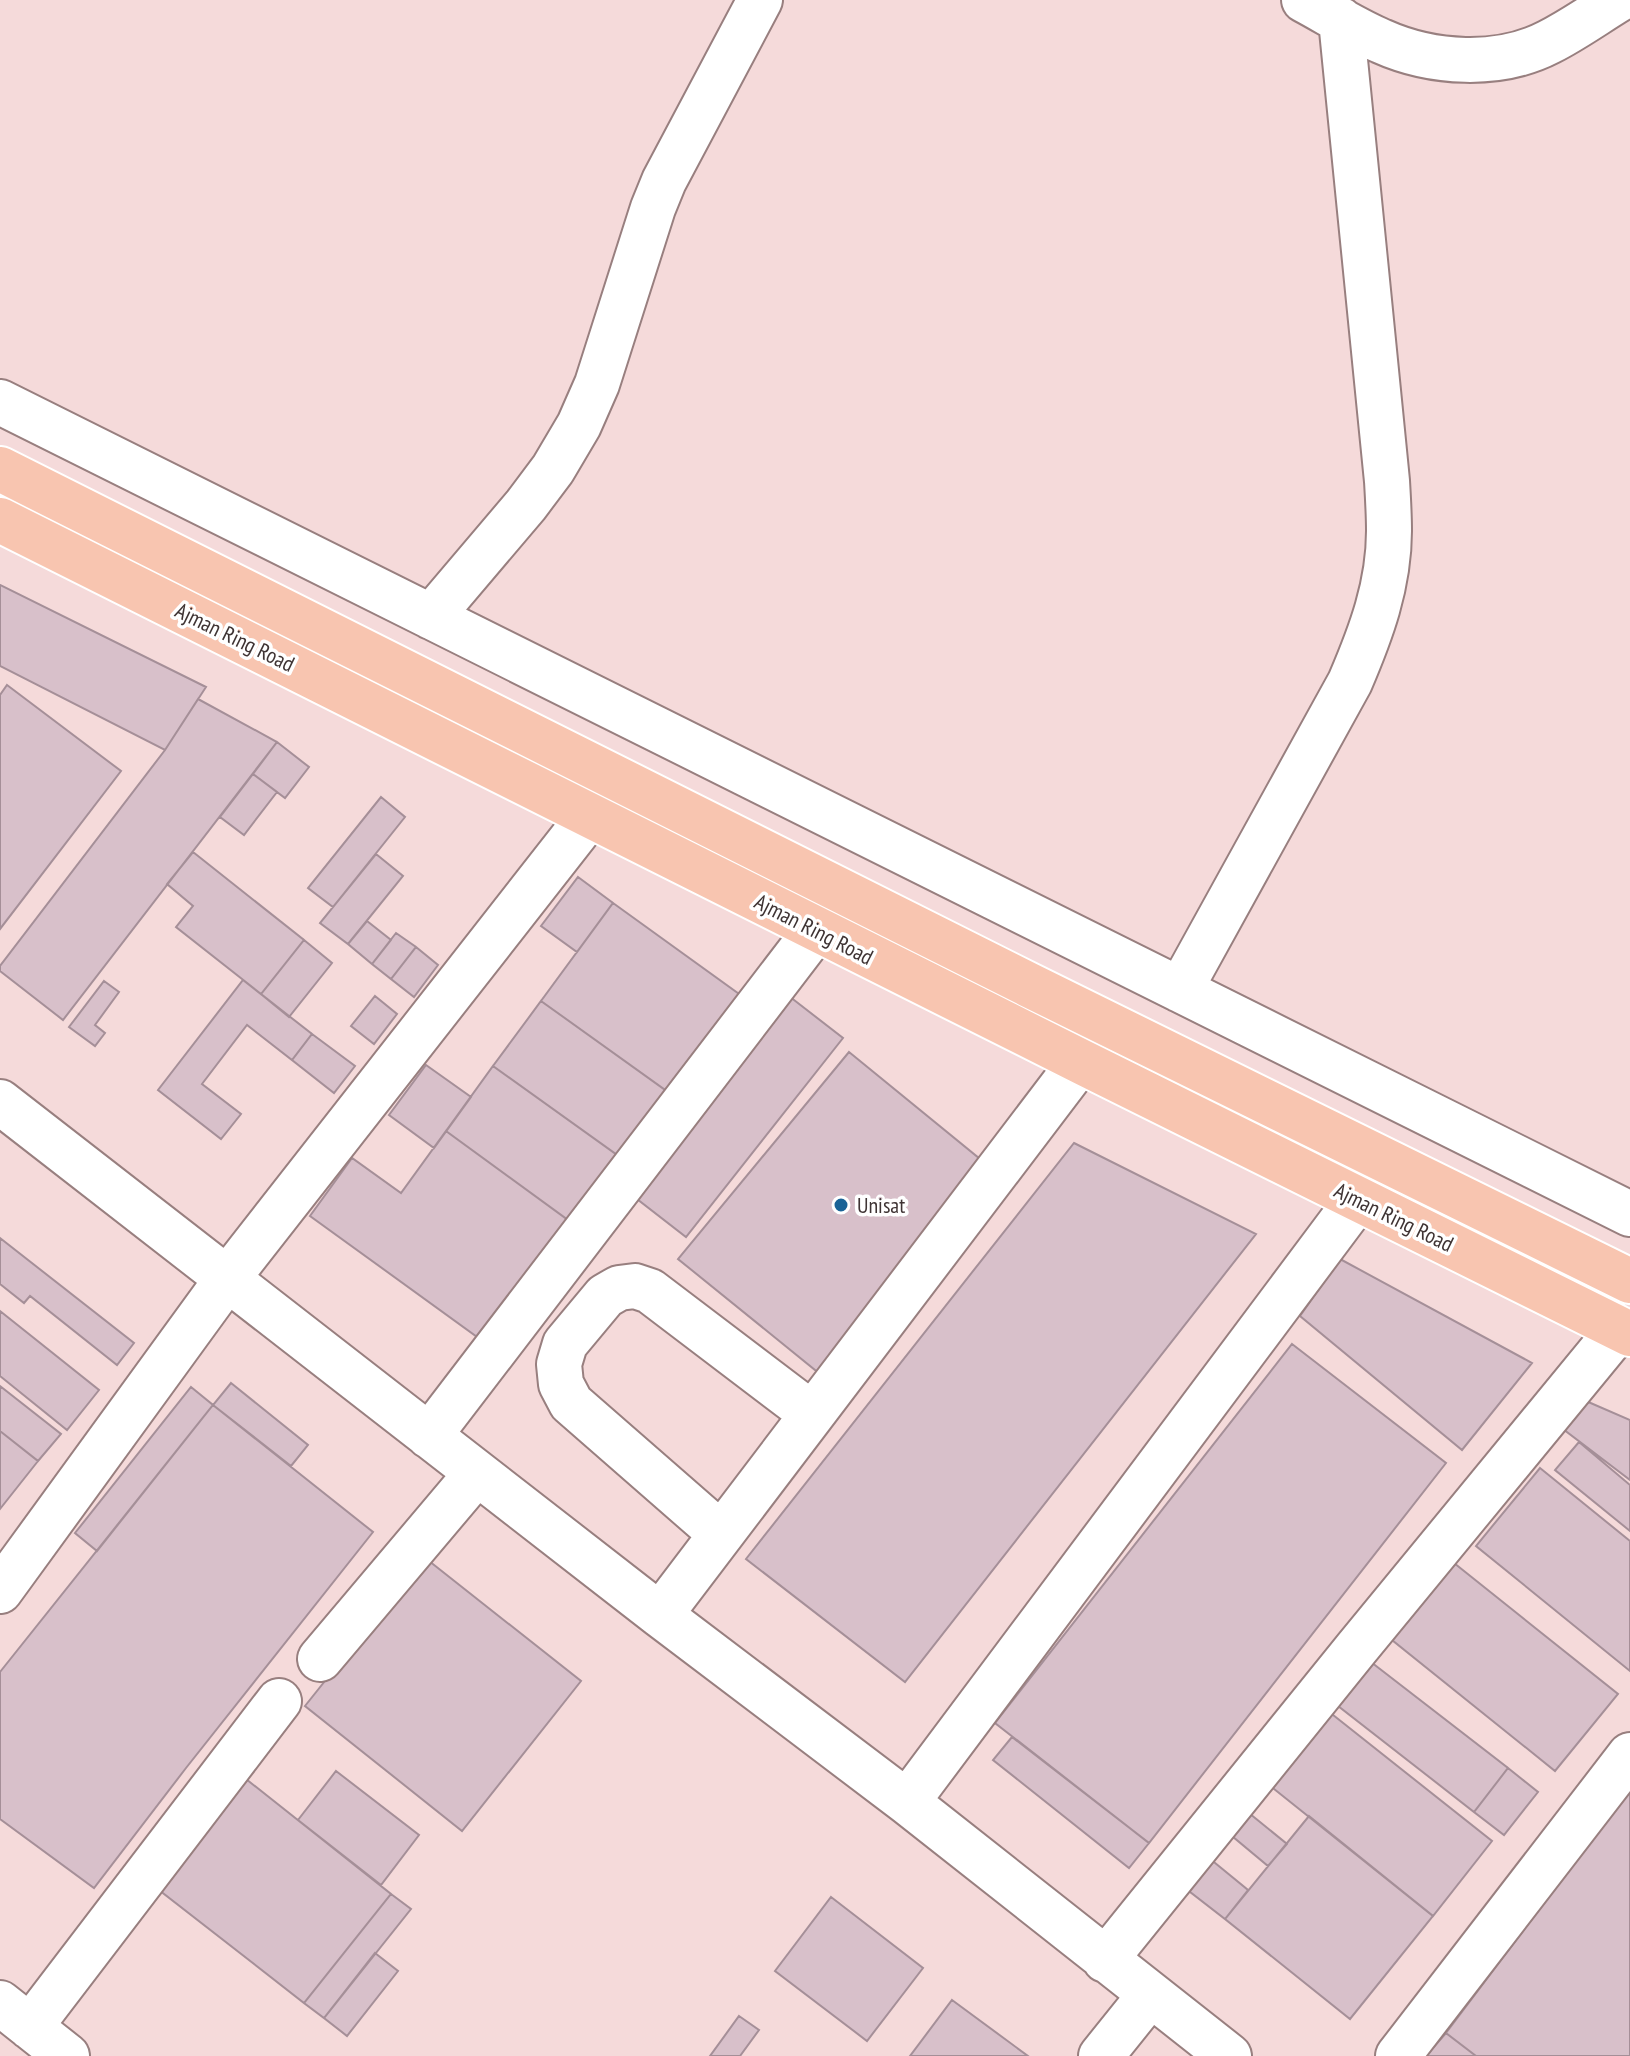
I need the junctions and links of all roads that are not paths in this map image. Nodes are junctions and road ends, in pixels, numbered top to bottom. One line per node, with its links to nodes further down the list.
1 (760, 0): 7 (street)
2 (1618, 0): 3 (street)
3 (1323, 10): 10 (street)
4 (0, 402): 7 (street)
5 (0, 469): 16 (main road, Ajman Ring Road)
6 (0, 520): 8 (main road, Ajman Ring Road)
7 (431, 617): 10 (street)
8 (591, 814): 9 (main road, Ajman Ring Road); 15 (street)
9 (816, 930): 11 (main road, Ajman Ring Road); 19 (street)
10 (1180, 990): 14 (street)
11 (1080, 1062): 13 (main road, Ajman Ring Road); 18 (street)
12 (0, 1102): 15 (street)
13 (1358, 1199): 17 (main road, Ajman Ring Road); 27 (street)
14 (1630, 1214)
15 (227, 1279): 19 (street); 22 (street)
16 (1630, 1281)
17 (1624, 1331): 28 (street)
18 (812, 1414): 21 (street); 21 (street)
19 (429, 1436): 20 (street)
20 (477, 1473): 23 (street); 24 (street)
21 (721, 1534): 23 (street)
22 (0, 1591)
23 (660, 1615): 27 (street)
24 (320, 1659)
25 (279, 1701): 30 (street)
26 (1630, 1755): 34 (street)
27 (907, 1802): 28 (street)
28 (1105, 1960): 29 (street)
29 (1150, 1995): 32 (street); 33 (street)
30 (15, 2015): 31 (street)
31 (67, 2056)
32 (1101, 2056)
33 (1229, 2056)
34 (1398, 2056)

